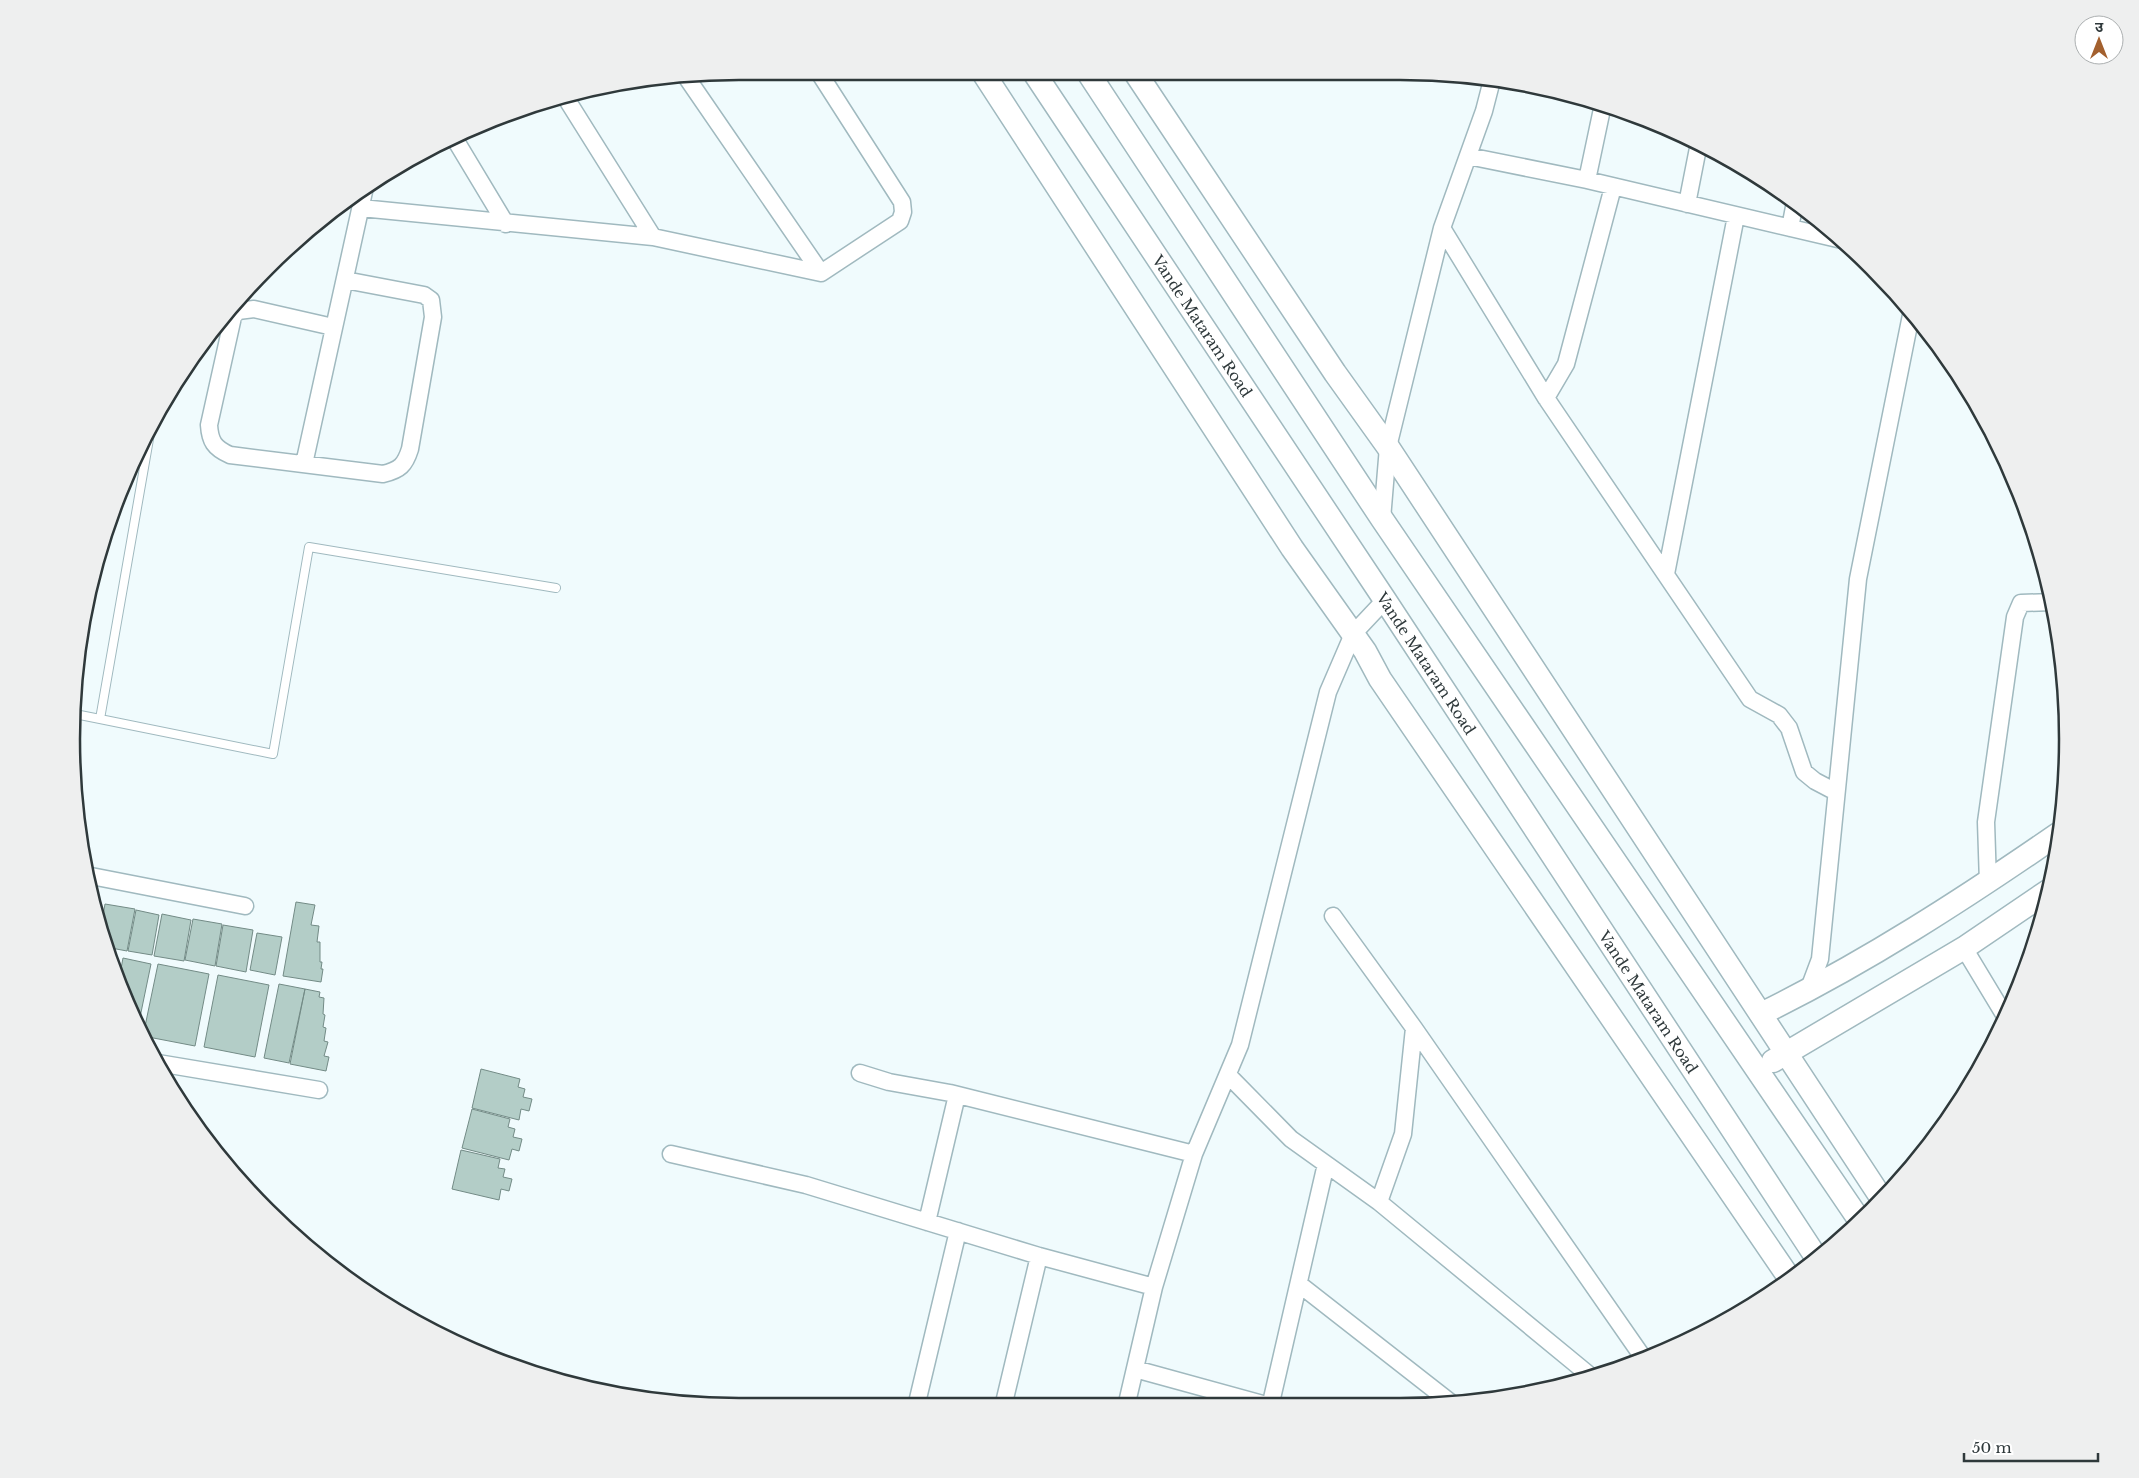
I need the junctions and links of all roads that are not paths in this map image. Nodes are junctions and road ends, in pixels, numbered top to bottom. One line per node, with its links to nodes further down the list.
1 (824, 80): 25 (street)
2 (988, 80): 40 (street)
3 (1039, 80): 38 (street, Vande Mataram Road)
4 (1093, 80): 35 (street)
5 (1140, 80): 32 (street)
6 (690, 82): 25 (street)
7 (1490, 87): 12 (street)
8 (568, 102): 24 (street)
9 (1601, 112): 13 (street)
10 (458, 144): 20 (street)
11 (1697, 151): 16 (street)
12 (1468, 156): 13 (street); 21 (street)
13 (1587, 180): 14 (street)
14 (1614, 187): 16 (street); 31 (street)
15 (363, 198): 17 (street)
16 (1687, 204): 19 (street)
17 (361, 208): 20 (street); 26 (street)
18 (1793, 211): 22 (street)
19 (1736, 216): 22 (street); 36 (street)
20 (506, 224): 24 (street)
21 (1442, 228): 31 (street); 32 (street)
22 (1790, 228): 23 (street)
23 (1826, 236)
24 (653, 237): 25 (street)
25 (821, 273)
26 (345, 280): 30 (street); 34 (street)
27 (238, 311): 30 (street)
28 (233, 318): 34 (street)
29 (1910, 322): 43 (street)
30 (333, 327): 34 (street)
31 (1546, 398): 36 (street)
32 (1388, 447): 35 (street); 53 (street)
33 (147, 450): 42 (lane)
34 (304, 464)
35 (1382, 519): 57 (street)
36 (1666, 574): 43 (street)
37 (556, 588): 42 (lane)
38 (1385, 600): 40 (street); 70 (street, Vande Mataram Road)
39 (2044, 602): 46 (street)
40 (1353, 634): 59 (street); 72 (street)
41 (81, 715): 42 (lane)
42 (100, 719)
43 (1836, 792): 51 (street)
44 (2051, 839): 46 (street)
45 (95, 878): 48 (street)
46 (1988, 883): 51 (street)
47 (2040, 897): 50 (street)
48 (245, 906)
49 (1333, 916): 54 (street)
50 (1964, 948): 52 (street); 55 (street)
51 (1808, 991): 53 (street)
52 (2001, 1008)
53 (1761, 1014): 55 (street)
54 (1414, 1028): 66 (street); 75 (street)
55 (1786, 1053): 57 (street); 65 (street)
56 (166, 1064): 60 (street)
57 (1759, 1069): 67 (street)
58 (860, 1073): 61 (street)
59 (1228, 1075): 63 (street); 64 (street)
60 (319, 1090)
61 (957, 1095): 63 (street); 68 (street)
62 (671, 1154): 68 (street)
63 (1194, 1154): 74 (street)
64 (1326, 1164): 66 (street); 73 (street)
65 (1878, 1192)
66 (1379, 1202): 77 (street)
67 (1856, 1215)
68 (927, 1222): 69 (street)
69 (958, 1231): 71 (street); 79 (street)
70 (1813, 1252)
71 (1039, 1256): 74 (street); 80 (street)
72 (1786, 1273)
73 (1298, 1284): 78 (street); 83 (street)
74 (1154, 1288): 76 (street)
75 (1640, 1353)
76 (1135, 1369): 81 (street); 82 (street)
77 (1585, 1372)
78 (1443, 1397)
79 (918, 1398)
80 (1005, 1398)
81 (1128, 1398)
82 (1241, 1398)
83 (1272, 1398)

